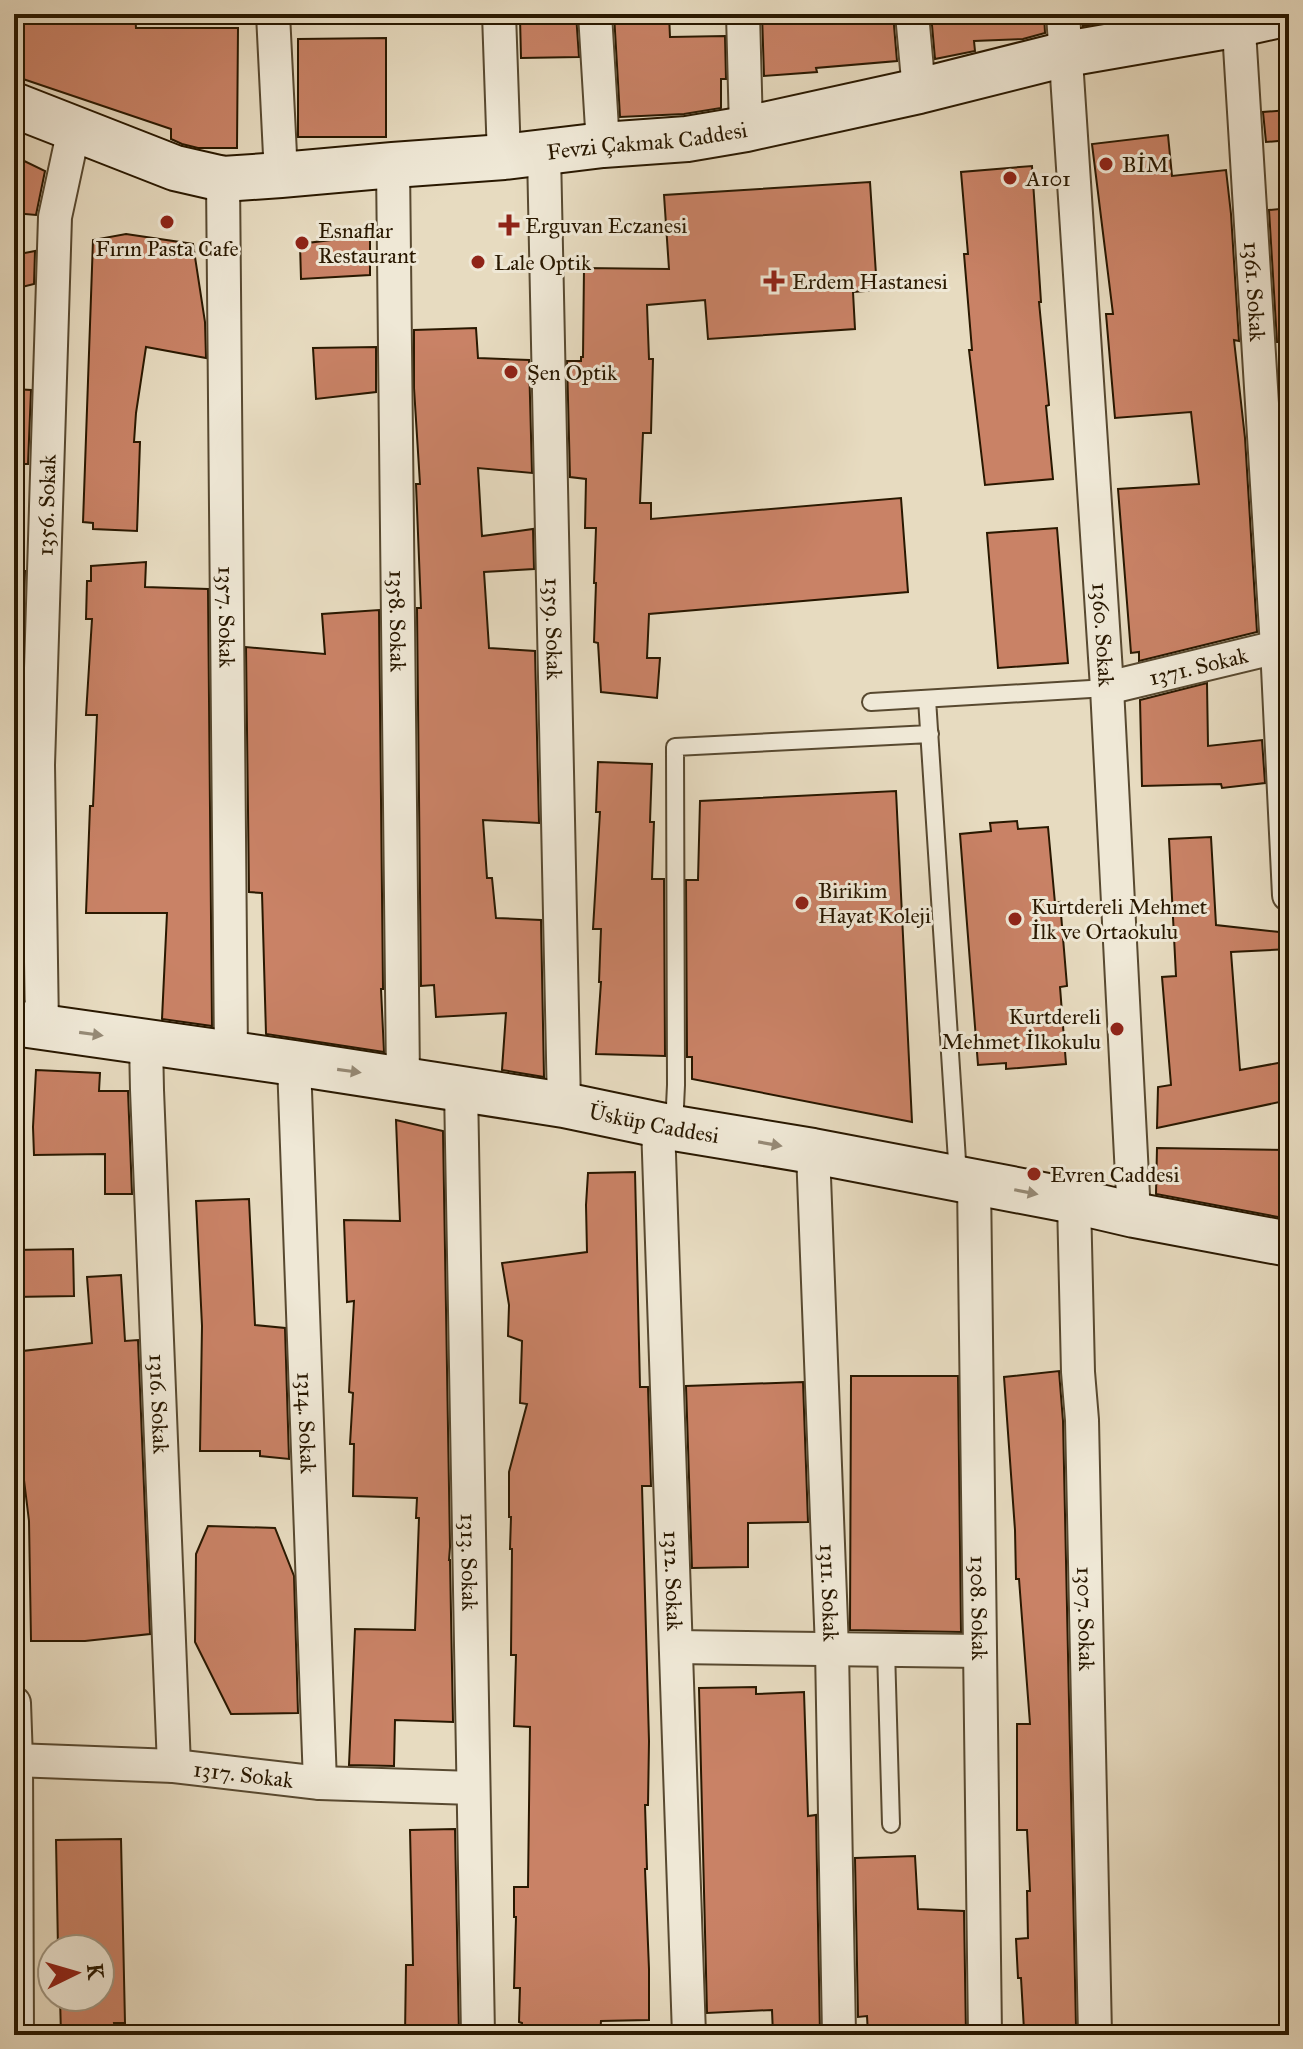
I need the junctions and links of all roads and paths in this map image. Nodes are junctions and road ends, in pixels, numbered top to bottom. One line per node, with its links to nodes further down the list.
1 (273, 14): 16 (street)
2 (499, 14): 14 (street, 1359. Sokak)
3 (595, 14): 13 (street)
4 (743, 14): 12 (street)
5 (912, 14): 9 (street)
6 (1284, 14): 7 (main road, Fevzi Çakmak Caddesi)
7 (1238, 19): 8 (main road, Fevzi Çakmak Caddesi); 18 (street, 1361. Sokak)
8 (1064, 34): 9 (main road, Fevzi Çakmak Caddesi); 19 (street, 1360. Sokak)
9 (919, 91): 12 (main road, Fevzi Çakmak Caddesi)
10 (14, 105): 11 (main road, Fevzi Çakmak Caddesi)
11 (74, 129): 17 (main road, Fevzi Çakmak Caddesi); 24 (street, 1356. Sokak)
12 (746, 129): 13 (main road, Fevzi Çakmak Caddesi)
13 (603, 145): 14 (main road, Fevzi Çakmak Caddesi)
14 (524, 155): 15 (main road, Fevzi Çakmak Caddesi); 30 (street, 1359. Sokak)
15 (393, 165): 16 (main road, Fevzi Çakmak Caddesi); 28 (street, 1358. Sokak)
16 (281, 175): 17 (main road, Fevzi Çakmak Caddesi)
17 (223, 179): 26 (street, 1357. Sokak)
18 (1283, 646): 19 (street, 1371. Sokak); 23 (street, 1361. Sokak)
19 (1107, 688): 20 (lane); 35 (street, 1360. Sokak)
20 (927, 699): 21 (lane); 22 (lane)
21 (871, 702)
22 (930, 734): 31 (lane); 33 (lane)
23 (1289, 895)
24 (28, 1025): 25 (main road, Üsküp Caddesi, one-way to 25)
25 (146, 1042): 26 (main road, Üsküp Caddesi); 43 (street, 1316. Sokak)
26 (231, 1055): 27 (main road, Üsküp Caddesi)
27 (294, 1063): 28 (main road, Üsküp Caddesi, one-way to 28); 44 (street, 1314. Sokak)
28 (403, 1079): 29 (main road, Üsküp Caddesi)
29 (461, 1088): 30 (main road, Üsküp Caddesi); 45 (street, 1313. Sokak)
30 (564, 1105): 31 (main road, Üsküp Caddesi)
31 (666, 1126): 32 (main road, Üsküp Caddesi, one-way to 32); 37 (street, 1312. Sokak)
32 (813, 1151): 33 (main road, Üsküp Caddesi); 38 (street, 1311. Sokak)
33 (966, 1180): 34 (main road, Üsküp Caddesi, one-way to 34); 40 (street, 1308. Sokak)
34 (1074, 1201): 35 (main road, Üsküp Caddesi); 52 (street, 1307. Sokak)
35 (1134, 1215): 36 (main road, Üsküp Caddesi)
36 (1289, 1244)
37 (676, 1647): 38 (street); 49 (street, 1312. Sokak)
38 (832, 1649): 39 (street); 50 (street, 1311. Sokak)
39 (886, 1650): 40 (street); 46 (lane)
40 (980, 1651): 51 (street, 1308. Sokak)
41 (14, 1703): 42 (street)
42 (15, 1760): 43 (street, 1317. Sokak); 47 (street)
43 (174, 1766): 44 (street, 1317. Sokak)
44 (320, 1783): 45 (street, 1317. Sokak)
45 (473, 1788): 48 (street, 1313. Sokak)
46 (891, 1824)
47 (17, 2035)
48 (478, 2035)
49 (689, 2035)
50 (839, 2035)
51 (985, 2035)
52 (1095, 2035)

